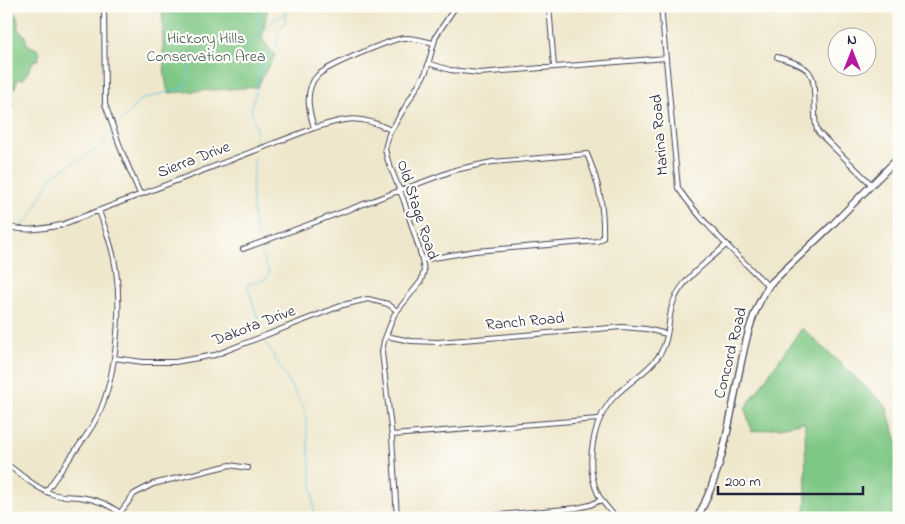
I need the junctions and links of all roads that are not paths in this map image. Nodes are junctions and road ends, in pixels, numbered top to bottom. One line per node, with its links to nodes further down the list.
1 (104, 6): 17 (street)
2 (456, 6): 5 (street, Old Stage Road)
3 (549, 6): 9 (street)
4 (662, 6): 7 (street, Marina Road)
5 (434, 43): 8 (street, Old Stage Road); 12 (street)
6 (777, 57): 15 (street)
7 (666, 58): 9 (street); 20 (street, Marina Road)
8 (428, 63): 9 (street); 13 (street, Old Stage Road)
9 (554, 66)
10 (12, 104): 11 (street)
11 (6, 108)
12 (314, 128): 13 (street, Sierra Drive); 17 (street, Sierra Drive)
13 (391, 130): 16 (street, Old Stage Road)
14 (899, 157): 15 (main road, Concord Road)
15 (872, 185): 23 (main road, Concord Road)
16 (400, 191): 21 (street); 22 (street, Old Stage Road); 22 (street)
17 (140, 194): 18 (street, Sierra Drive)
18 (99, 211): 19 (street, Sierra Drive); 27 (street)
19 (6, 226)
20 (727, 244): 23 (street, Marina Road); 25 (street)
21 (243, 249)
22 (422, 260): 24 (street, Old Stage Road)
23 (768, 286): 39 (main road, Concord Road)
24 (397, 311): 26 (street, Old Stage Road); 27 (street, Dakota Drive)
25 (667, 334): 26 (street, Ranch Road); 28 (street)
26 (386, 336): 29 (street, Old Stage Road)
27 (114, 358): 32 (street)
28 (598, 418): 29 (street); 33 (street)
29 (392, 434): 36 (street, Old Stage Road)
30 (6, 464): 32 (street)
31 (248, 468): 34 (street)
32 (46, 492): 34 (street)
33 (601, 500): 37 (street); 38 (street)
34 (120, 513): 35 (street)
35 (126, 518)
36 (397, 518)
37 (467, 518)
38 (616, 518)
39 (696, 518)

